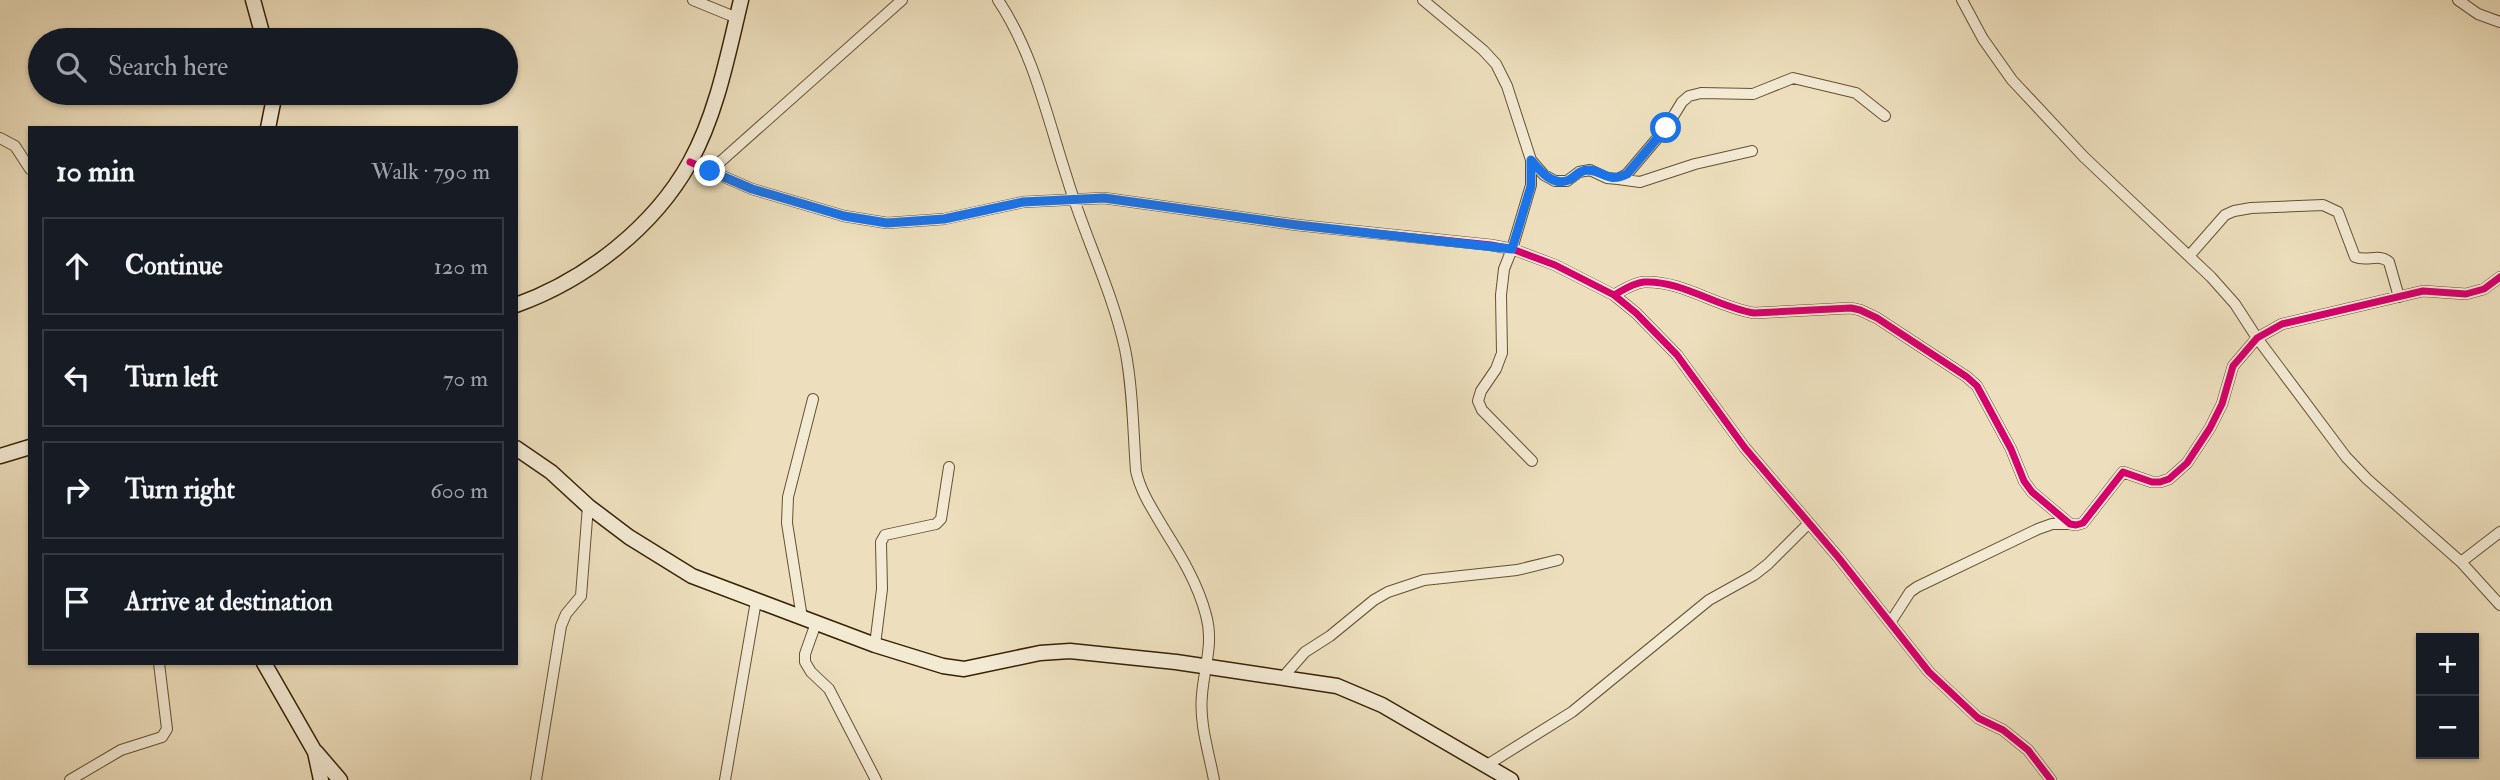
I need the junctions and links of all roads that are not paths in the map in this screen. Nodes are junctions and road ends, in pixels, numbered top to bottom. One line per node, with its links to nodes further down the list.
1 (253, 0): 11 (main road)
2 (693, 0): 9 (street)
3 (741, 0): 9 (main road)
4 (902, 0): 20 (street)
5 (998, 0): 22 (street)
6 (1423, 0): 17 (street)
7 (1962, 0): 24 (street)
8 (2458, 0): 10 (street)
9 (737, 18): 18 (main road)
10 (2500, 22)
11 (261, 28)
12 (273, 105): 14 (main road)
13 (1885, 116): 21 (street)
14 (268, 126)
15 (0, 138): 19 (street)
16 (1752, 151): 21 (street)
17 (1531, 160): 21 (street); 23 (street)
18 (690, 162): 20 (street); 28 (main road)
19 (28, 166)
20 (710, 171): 22 (street)
21 (1618, 178)
22 (1073, 199): 23 (street); 50 (street)
23 (1512, 249): 26 (street); 34 (street)
24 (2189, 256): 27 (street); 29 (street)
25 (2500, 277): 27 (street)
26 (1614, 295): 37 (street); 38 (street)
27 (2399, 297): 29 (street)
28 (518, 304)
29 (2257, 338): 38 (street); 41 (street)
30 (814, 399): 44 (street)
31 (28, 448): 33 (main road)
32 (518, 449): 36 (main road)
33 (0, 456)
34 (1532, 461)
35 (949, 467): 47 (street)
36 (588, 506): 42 (main road); 57 (street)
37 (1809, 523): 46 (street); 53 (street)
38 (2070, 524): 46 (street)
39 (2500, 533): 41 (street)
40 (1558, 560): 51 (street)
41 (2461, 562): 43 (street)
42 (756, 601): 44 (main road); 58 (street)
43 (2500, 605)
44 (802, 618): 45 (main road)
45 (817, 623): 47 (main road); 59 (street)
46 (1890, 623): 62 (street)
47 (875, 645): 50 (main road)
48 (159, 665): 54 (street)
49 (265, 665): 52 (main road)
50 (1207, 666): 51 (main road); 60 (street)
51 (1284, 676): 53 (main road)
52 (315, 752): 55 (main road); 56 (main road)
53 (1487, 765): 61 (main road)
54 (70, 780)
55 (321, 780)
56 (340, 780)
57 (536, 780)
58 (725, 780)
59 (876, 780)
60 (1214, 780)
61 (1511, 780)
62 (2051, 780)

